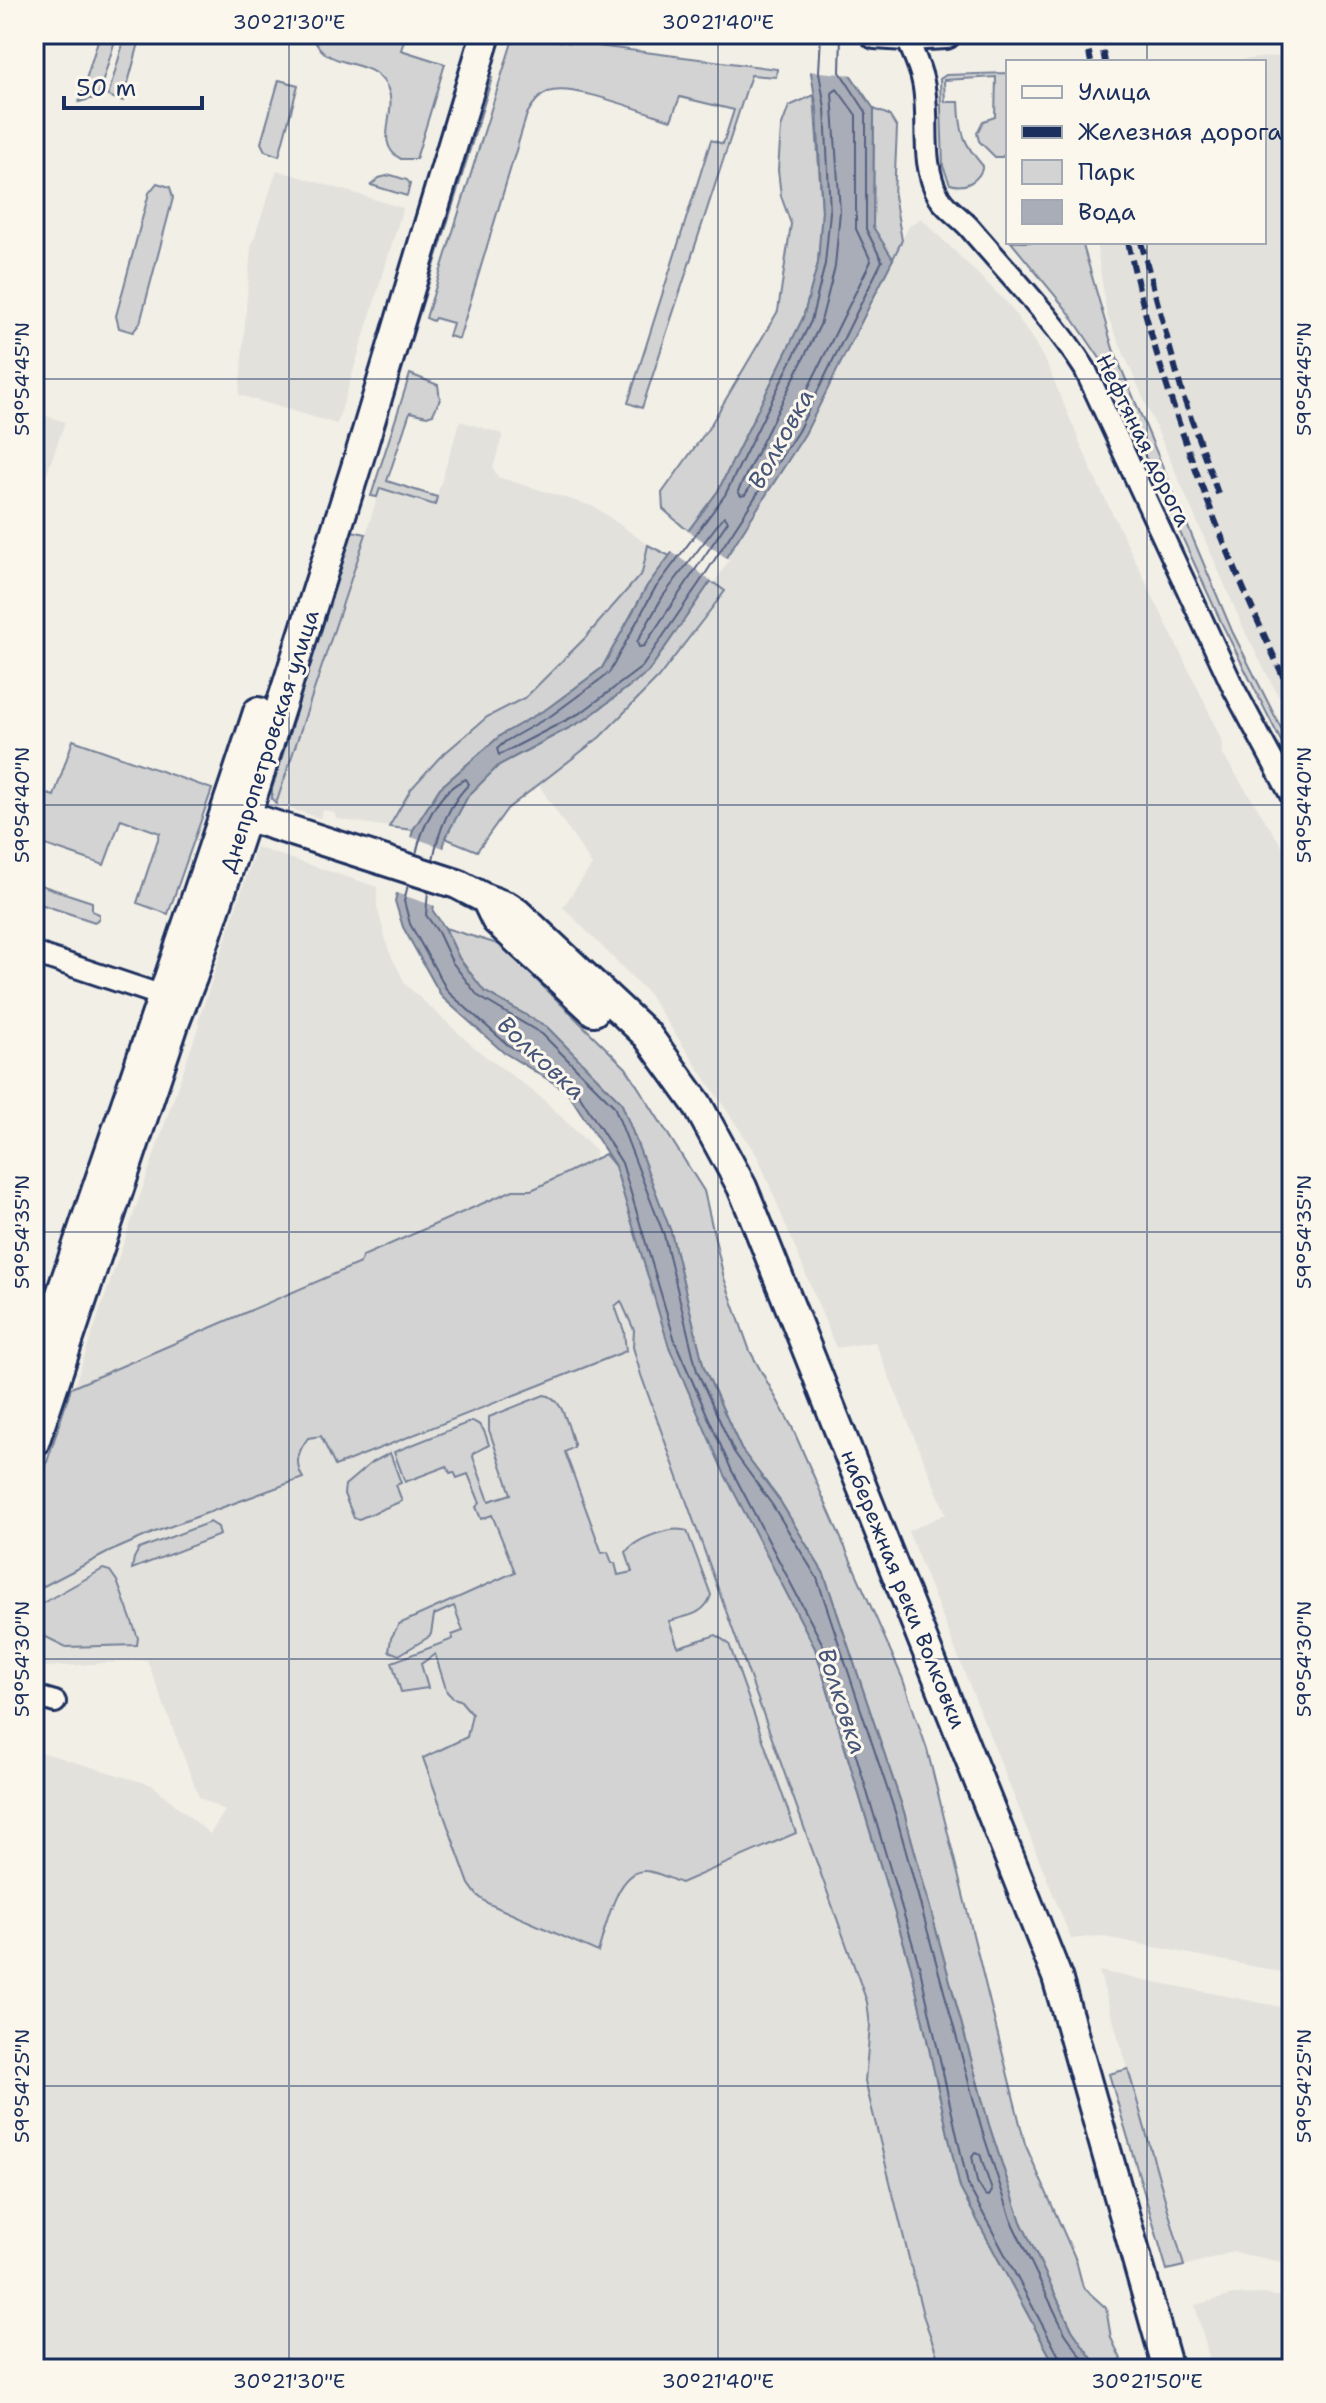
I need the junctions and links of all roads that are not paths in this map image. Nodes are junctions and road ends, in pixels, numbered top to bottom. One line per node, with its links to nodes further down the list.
1 (465, 34): 6 (street, Днепропетровская улица)
2 (486, 34): 6 (street, Днепропетровская улица)
3 (946, 34): 4 (street)
4 (887, 35): 5 (street, Нефтяная дорога)
5 (1292, 797)
6 (236, 813): 7 (street, набережная реки Волковки); 9 (street, Днепропетровская улица)
7 (486, 899): 14 (street, набережная реки Волковки); 15 (street, набережная реки Волковки)
8 (34, 953): 9 (street)
9 (173, 999): 10 (street, Днепропетровская улица); 11 (street, Днепропетровская улица)
10 (34, 1374)
11 (34, 1443)
12 (34, 1696): 13 (street)
13 (55, 1702)
14 (1148, 2369)
15 (1168, 2369)

